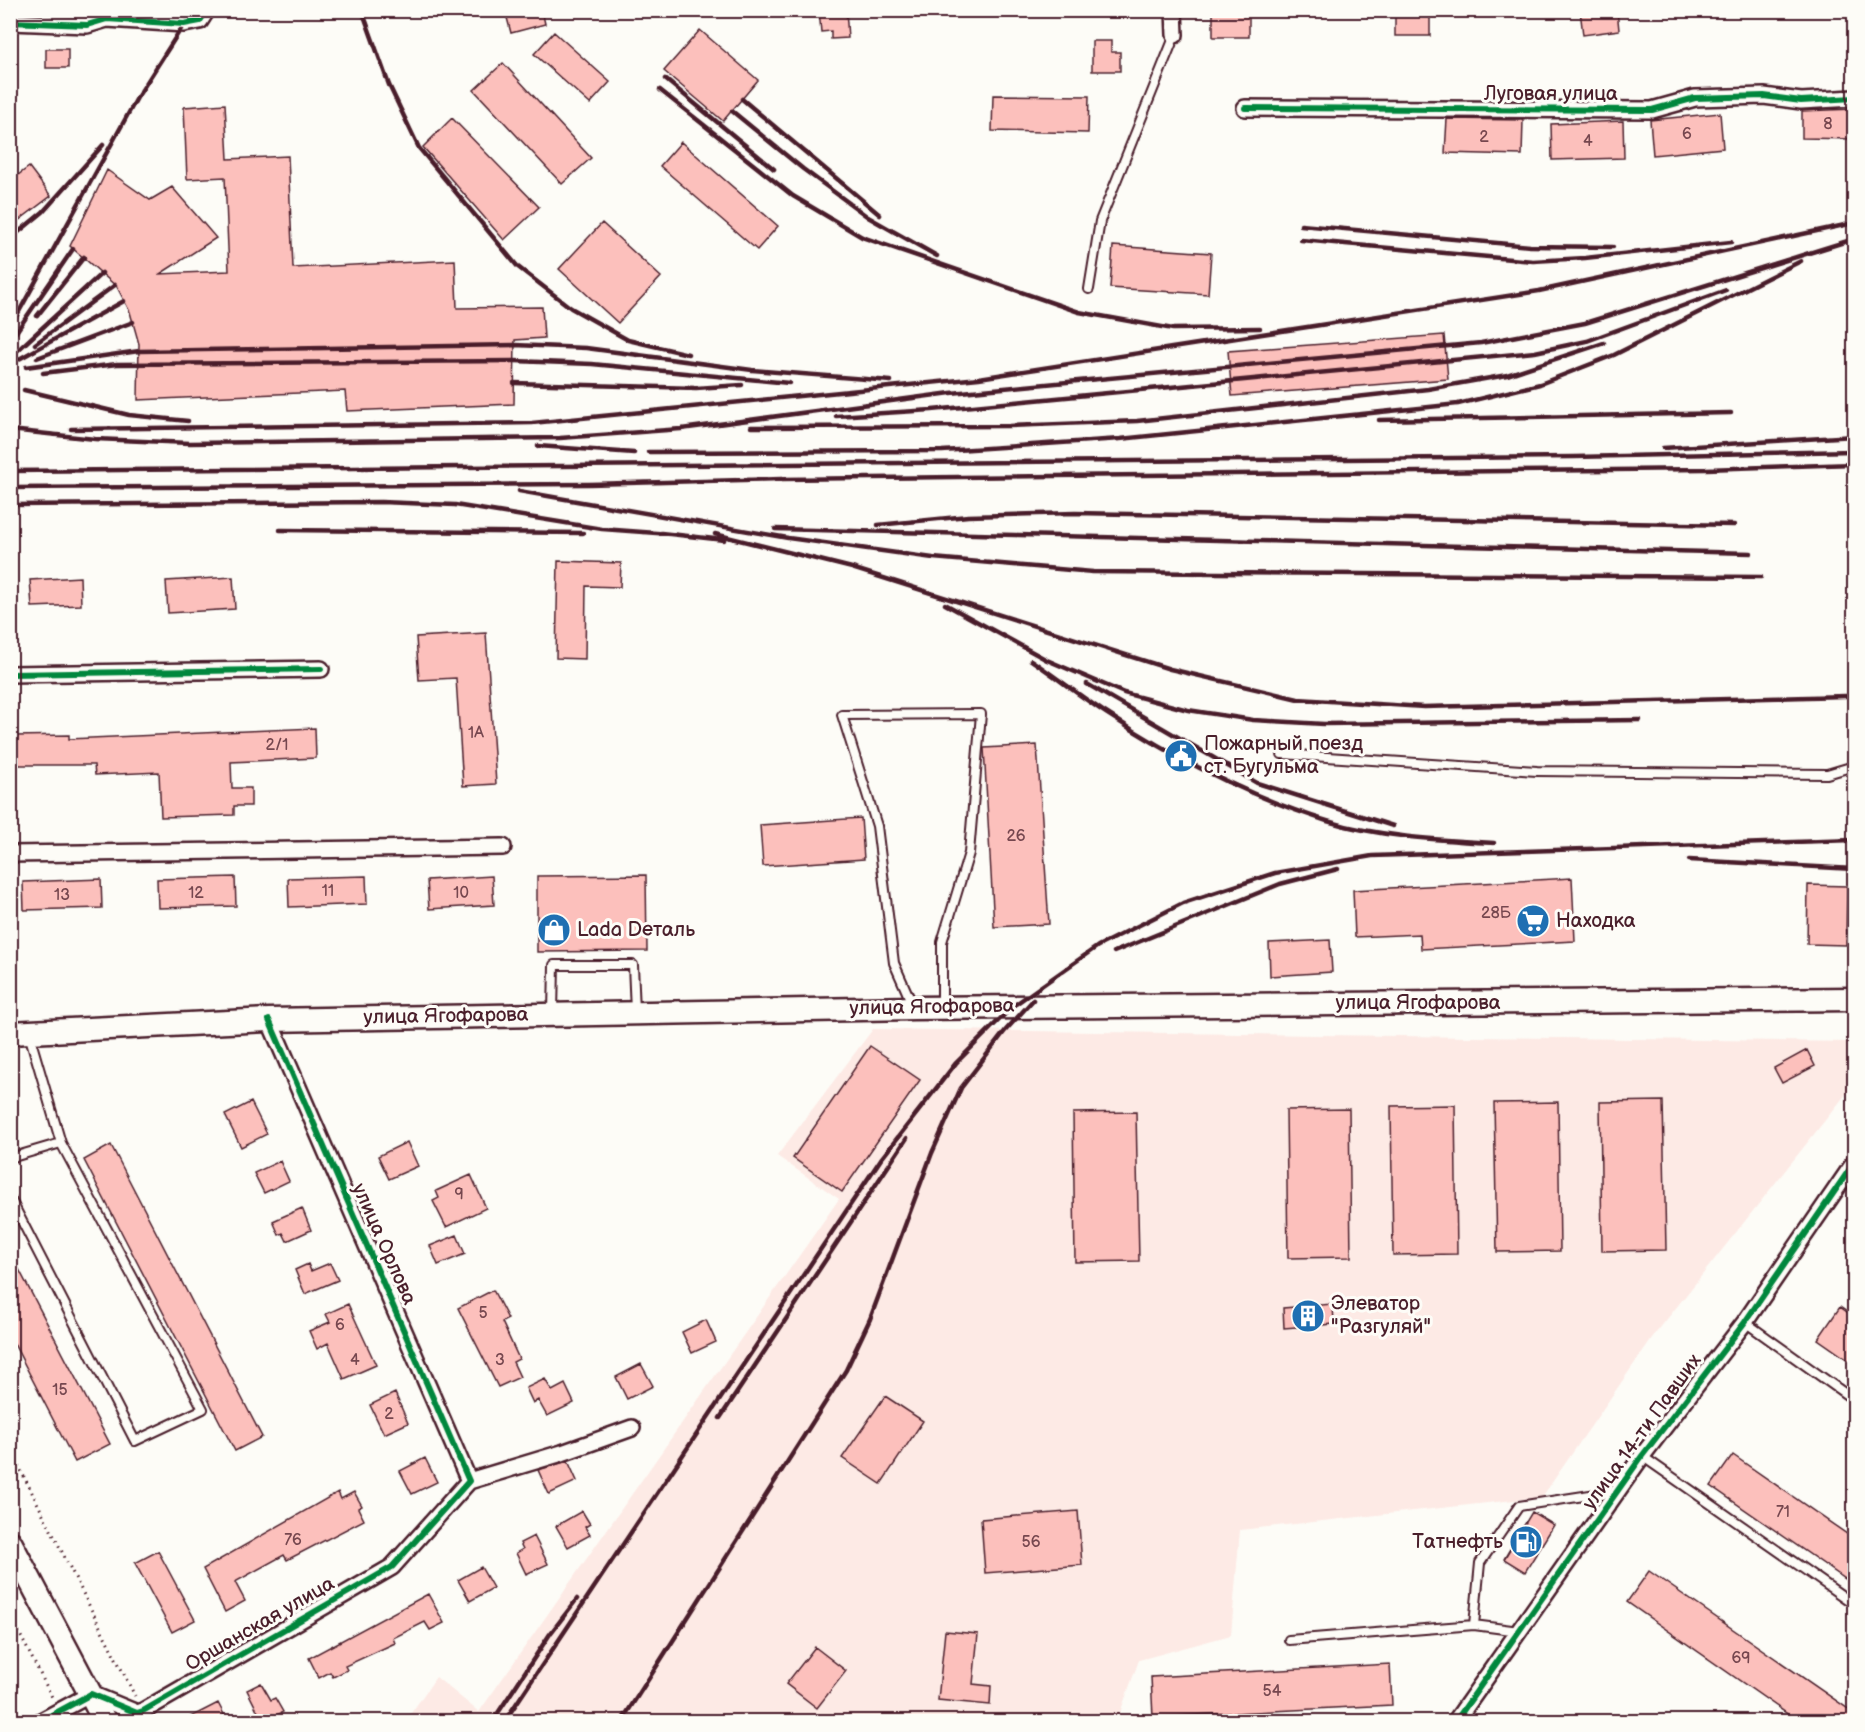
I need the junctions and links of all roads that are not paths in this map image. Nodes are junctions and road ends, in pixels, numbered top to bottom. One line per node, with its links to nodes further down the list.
1 (207, 10): 3 (street)
2 (1174, 10): 5 (street)
3 (107, 15): 4 (street)
4 (10, 22)
5 (1175, 35): 8 (lane)
6 (1854, 98): 7 (street, Луговая улица)
7 (1245, 108)
8 (1089, 289)
9 (321, 669): 10 (street)
10 (10, 674)
11 (1282, 754): 12 (lane)
12 (1854, 766)
13 (502, 847): 14 (street)
14 (10, 854)
15 (1854, 999): 16 (main road, улица Ягофарова)
16 (942, 1007): 17 (main road, улица Ягофарова); 17 (lane)
17 (914, 1008): 18 (main road, улица Ягофарова)
18 (635, 1013): 19 (main road, улица Ягофарова); 19 (lane)
19 (553, 1014): 20 (main road, улица Ягофарова)
20 (269, 1020): 21 (main road, улица Ягофарова); 30 (street, улица Орлова)
21 (19, 1033): 22 (lane)
22 (61, 1143): 23 (lane); 25 (lane)
23 (10, 1158)
24 (1853, 1166): 26 (street, улица 14-ти Павших)
25 (10, 1198)
26 (1744, 1322): 27 (lane); 29 (street, улица 14-ти Павших)
27 (1854, 1400)
28 (632, 1428): 30 (street)
29 (1642, 1456): 31 (street, улица 14-ти Павших); 33 (lane)
30 (469, 1481): 37 (street, Оршанская улица)
31 (1617, 1491): 34 (lane); 35 (street, улица 14-ти Павших)
32 (10, 1542): 37 (main road)
33 (1854, 1604)
34 (1474, 1624): 35 (lane); 36 (lane)
35 (1519, 1631): 40 (street, улица 14-ти Павших)
36 (1289, 1640)
37 (91, 1694): 38 (street); 39 (main road)
38 (39, 1722)
39 (105, 1722)
40 (1455, 1722)

